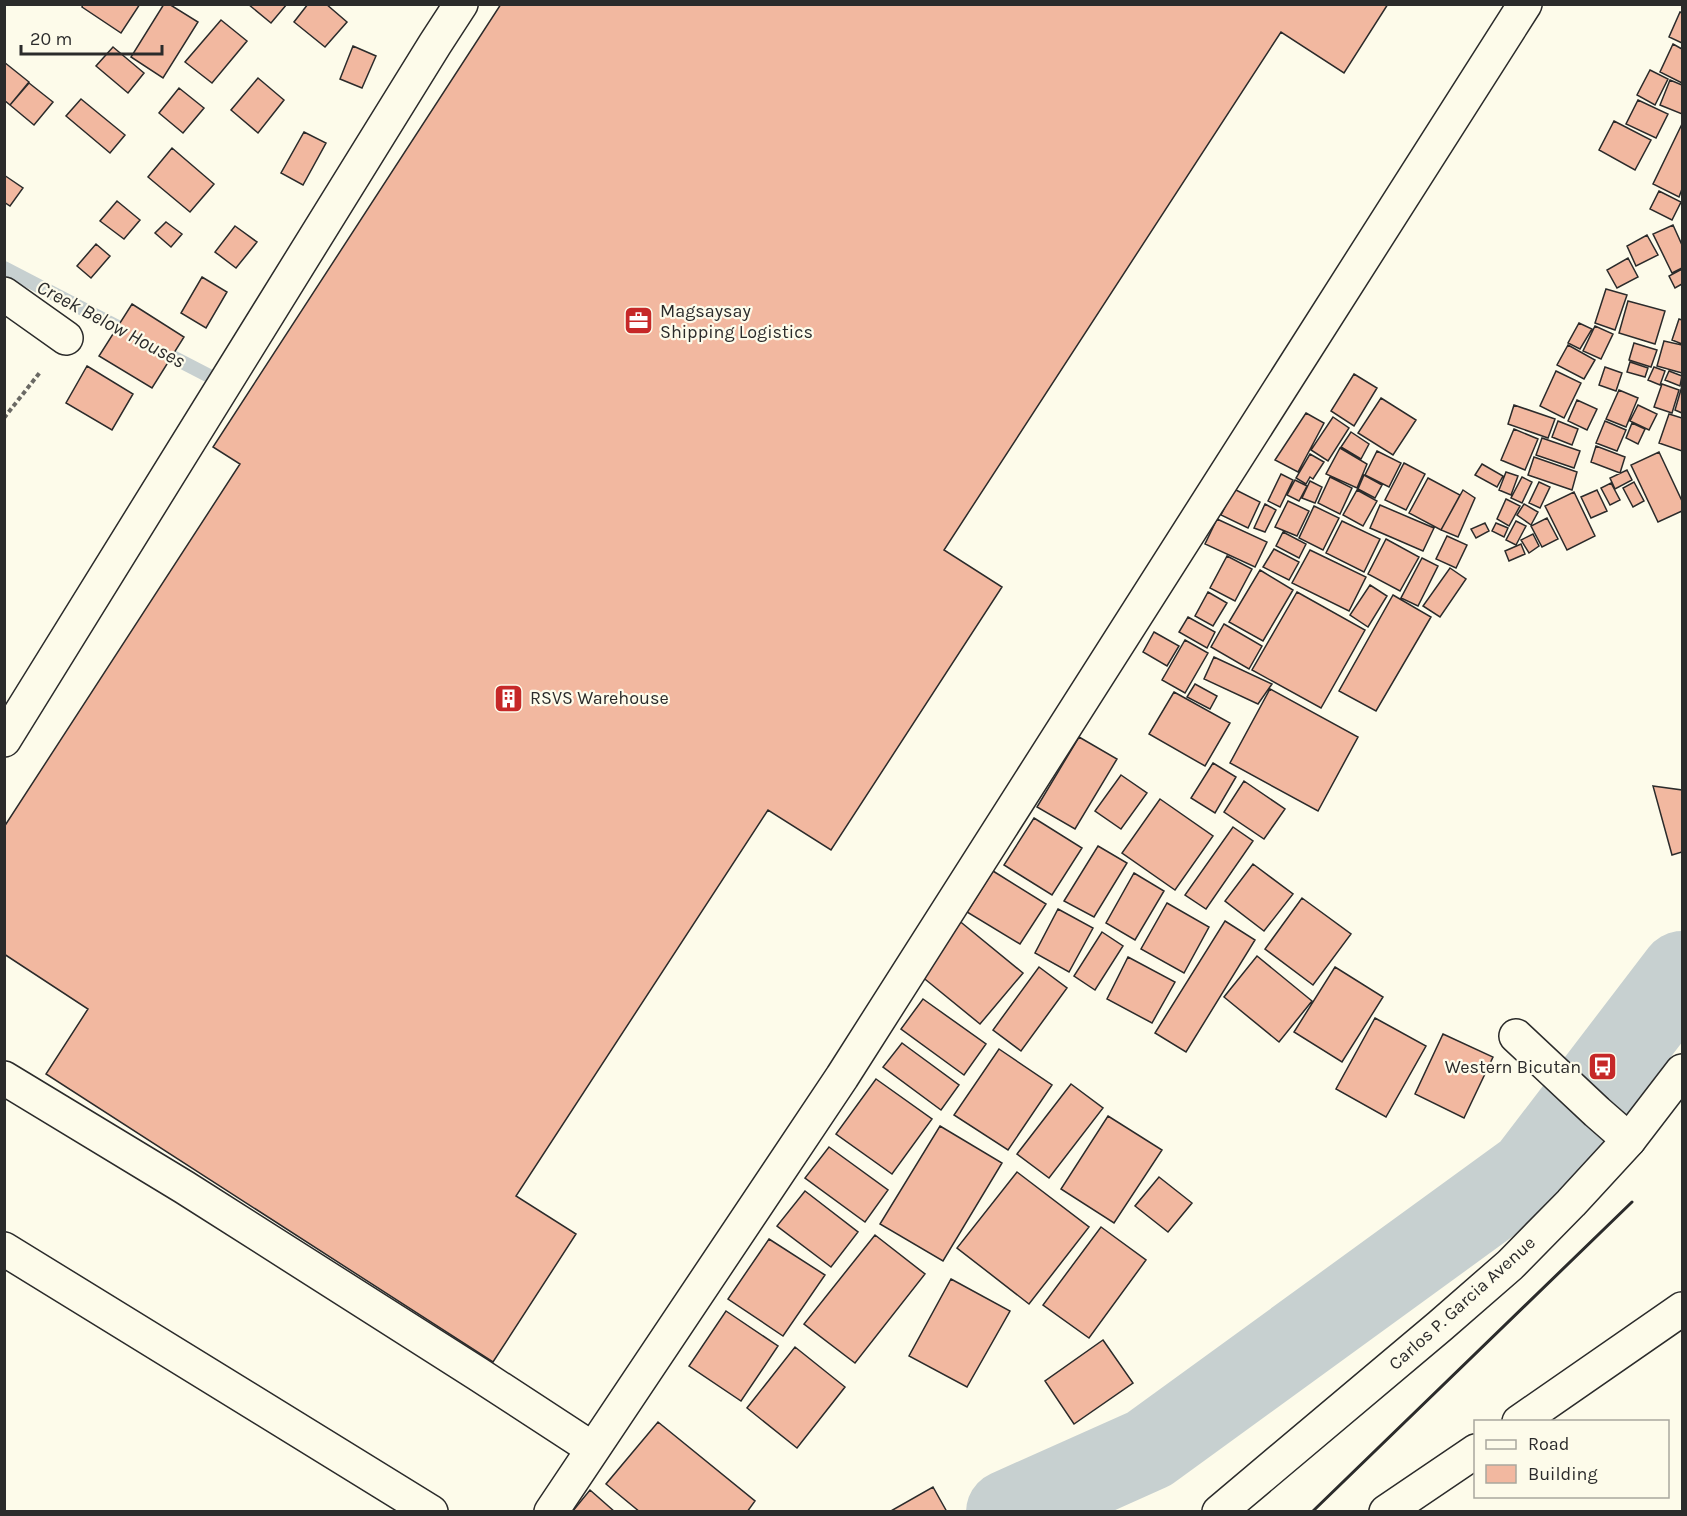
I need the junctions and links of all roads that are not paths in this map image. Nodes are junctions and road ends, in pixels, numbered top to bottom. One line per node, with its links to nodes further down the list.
1 (461, 4): 5 (main road)
2 (1525, 4): 13 (main road)
3 (4, 294): 4 (main road)
4 (66, 338)
5 (4, 740)
6 (1516, 1036): 9 (main road)
7 (1683, 1071): 9 (main road, Carlos P. Garcia Avenue)
8 (4, 1078): 13 (main road)
9 (1629, 1140): 17 (main road, Carlos P. Garcia Avenue)
10 (4, 1249): 15 (main road)
11 (1683, 1309): 12 (main road)
12 (1522, 1420)
13 (593, 1449): 16 (main road)
14 (1474, 1452): 18 (main road)
15 (431, 1512)
16 (551, 1512)
17 (1219, 1512)
18 (1386, 1512)

